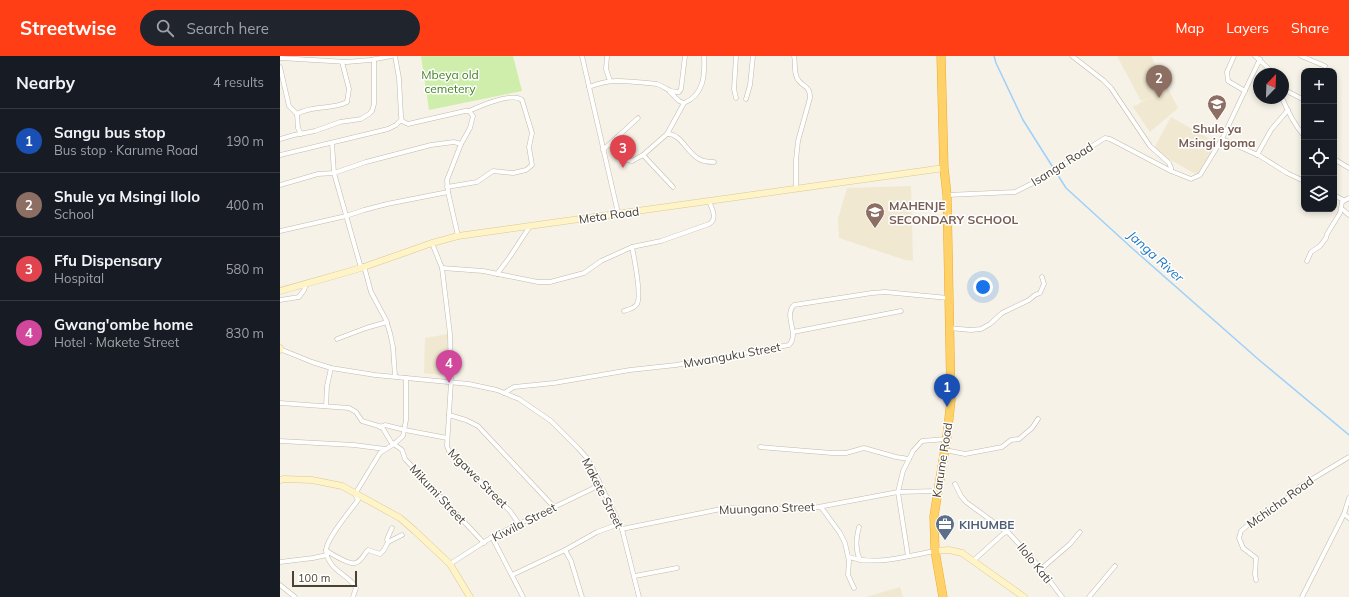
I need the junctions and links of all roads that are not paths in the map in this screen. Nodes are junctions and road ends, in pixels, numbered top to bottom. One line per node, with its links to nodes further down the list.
1 (392, 56): 17 (street)
2 (395, 56): 36 (street)
3 (582, 56): 23 (street)
4 (607, 56): 22 (street)
5 (685, 56): 25 (street)
6 (704, 56): 30 (street)
7 (736, 56): 27 (street)
8 (753, 56): 29 (street)
9 (794, 56): 58 (street)
10 (941, 56): 51 (highway, Karume Road)
11 (1072, 56): 53 (street)
12 (1234, 56): 24 (street)
13 (1255, 56): 16 (street)
14 (1301, 56): 19 (street)
15 (280, 58): 18 (street)
16 (1260, 59): 21 (street); 24 (street)
17 (374, 60): 18 (street); 38 (street)
18 (342, 62): 34 (street)
19 (1325, 66)
20 (280, 67): 34 (street)
21 (1268, 68)
22 (610, 81): 23 (street); 25 (street)
23 (589, 87): 45 (street)
24 (1245, 91): 41 (street)
25 (670, 92): 30 (street)
26 (1289, 92): 28 (street)
27 (736, 98)
28 (1301, 98)
29 (746, 99)
30 (684, 103): 39 (street)
31 (1285, 104): 32 (street)
32 (1288, 110): 37 (street); 48 (street)
33 (469, 111): 36 (street); 43 (street); 59 (street)
34 (297, 114): 38 (street)
35 (638, 118): 44 (street)
36 (401, 120): 42 (street)
37 (1301, 132)
38 (301, 134): 40 (street)
39 (667, 134): 46 (street); 50 (street)
40 (280, 139)
41 (1222, 139): 48 (street); 53 (street)
42 (332, 143): 47 (street); 54 (street)
43 (461, 144): 54 (street); 59 (street)
44 (610, 145): 45 (street); 46 (street)
45 (603, 150): 66 (street)
46 (643, 154): 57 (street)
47 (280, 155)
48 (1257, 155): 55 (street)
49 (1337, 161): 52 (street)
50 (714, 162)
51 (944, 168): 58 (street, Meta Road); 60 (highway, Karume Road)
52 (1349, 168)
53 (1171, 171): 60 (street, Isanga Road)
54 (334, 173): 56 (street); 68 (street)
55 (1301, 180)
56 (280, 185)
57 (673, 187)
58 (796, 188): 64 (street, Meta Road)
59 (447, 189): 68 (street); 71 (street)
60 (947, 195): 81 (highway, Karume Road)
61 (1337, 197): 63 (street)
62 (1349, 198): 63 (street)
63 (1343, 200): 65 (street)
64 (709, 201): 66 (street, Meta Road); 73 (street)
65 (1342, 209): 67 (street); 74 (street)
66 (618, 214): 69 (street, Meta Road)
67 (1349, 215)
68 (346, 216): 70 (street); 75 (street)
69 (530, 226): 71 (street, Meta Road); 77 (street)
70 (280, 231)
71 (458, 236): 72 (street, Meta Road)
72 (432, 243): 75 (street, Meta Road); 76 (street, Mgawe Street)
73 (632, 247): 77 (street); 83 (street)
74 (1307, 261)
75 (362, 267): 79 (street, Meta Road); 85 (street)
76 (442, 268): 77 (street); 93 (street, Mgawe Street)
77 (497, 274)
78 (1042, 277): 86 (street)
79 (306, 284): 80 (street, Meta Road); 82 (street)
80 (280, 291)
81 (948, 298): 86 (highway, Karume Road); 87 (street, Mwanguku Street)
82 (280, 300)
83 (624, 311)
84 (901, 311): 87 (street)
85 (387, 322): 88 (street); 91 (street)
86 (949, 328): 102 (highway, Karume Road)
87 (793, 332): 94 (street, Mwanguku Street)
88 (338, 339)
89 (280, 349): 90 (street, Makete Street)
90 (331, 368): 91 (street, Makete Street); 96 (street)
91 (395, 376): 92 (street, Makete Street)
92 (406, 378): 93 (street, Makete Street); 100 (street)
93 (451, 382): 94 (street, Makete Street); 97 (street, Mgawe Street)
94 (504, 393): 112 (street, Makete Street)
95 (280, 403): 96 (street)
96 (326, 406): 99 (street)
97 (449, 415): 101 (street, Mgawe Street); 117 (street)
98 (1038, 419): 107 (street)
99 (380, 427): 100 (street); 104 (street, Mikumi Street)
100 (405, 430): 101 (street); 104 (street)
101 (447, 438): 121 (street, Mgawe Street)
102 (946, 439): 107 (highway, Karume Road); 109 (street)
103 (280, 441): 106 (street)
104 (394, 444): 106 (street); 131 (street, Mikumi Street)
105 (760, 447): 109 (street)
106 (385, 449): 115 (street)
107 (944, 450): 113 (highway, Karume Road)
108 (1349, 457): 147 (street, Mchicha Road)
109 (909, 458): 114 (street)
110 (280, 480): 115 (street)
111 (956, 484): 126 (street, Ilolo Kati)
112 (600, 485): 117 (street, Kiwila Street); 122 (street, Makete Street)
113 (937, 491): 114 (street, Muungano Street); 134 (highway, Karume Road)
114 (898, 492): 118 (street, Muungano Street); 136 (street)
115 (355, 494): 132 (street); 141 (street)
116 (1349, 498): 119 (street)
117 (554, 507): 121 (street, Kiwila Street)
118 (821, 507): 125 (street, Muungano Street); 137 (street)
119 (1344, 514): 120 (street); 160 (street)
120 (1349, 518)
121 (519, 524): 129 (street, Kiwila Street)
122 (619, 524): 125 (street, Makete Street); 133 (street)
123 (859, 527): 138 (street)
124 (392, 528): 130 (street)
125 (622, 529): 146 (street, Makete Street)
126 (1006, 532): 139 (street); 144 (street, Ilolo Kati)
127 (1080, 532): 144 (street)
128 (402, 535): 130 (street)
129 (492, 537): 131 (street, Kiwila Street); 145 (street)
130 (388, 542): 132 (street)
131 (484, 542): 141 (street, Kiwila Street)
132 (326, 550): 135 (street)
133 (565, 550): 145 (street); 154 (street)
134 (935, 551): 136 (street); 139 (street); 156 (highway, Karume Road)
135 (327, 555): 140 (street); 151 (street)
136 (908, 556): 138 (street)
137 (849, 557): 138 (street); 149 (street)
138 (860, 560)
139 (973, 561): 157 (street)
140 (280, 562)
141 (450, 564): 152 (street)
142 (1115, 566): 159 (street)
143 (677, 568): 146 (street)
144 (1041, 569): 158 (street, Ilolo Kati)
145 (512, 575): 153 (street)
146 (635, 576): 155 (street, Makete Street)
147 (1256, 580)
148 (280, 585): 150 (street)
149 (854, 588)
150 (295, 597)
151 (353, 597)
152 (470, 597)
153 (523, 597)
154 (582, 597)
155 (639, 597)
156 (943, 597)
157 (1024, 597)
158 (1062, 597)
159 (1089, 597)
160 (1302, 597)

